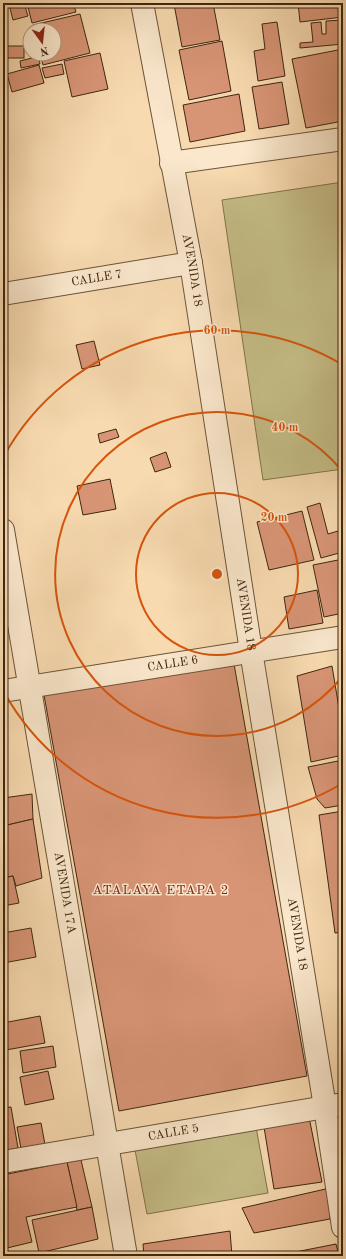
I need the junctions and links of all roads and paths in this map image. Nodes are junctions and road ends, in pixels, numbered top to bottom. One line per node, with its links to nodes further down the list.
1 (142, 3): 3 (street, AVENIDA 18)
2 (343, 139): 3 (street)
3 (171, 163): 4 (street, AVENIDA 18)
4 (190, 263): 5 (street, CALLE 7); 8 (street, AVENIDA 18)
5 (3, 294)
6 (3, 530): 9 (street, AVENIDA 17A)
7 (343, 637): 8 (street, CALLE 6)
8 (251, 651): 9 (street, CALLE 6); 11 (street, AVENIDA 18)
9 (30, 686): 10 (street, CALLE 6); 12 (street, AVENIDA 17A)
10 (3, 691)
11 (334, 1105): 12 (street, CALLE 5); 14 (street, AVENIDA 18)
12 (107, 1143): 13 (street, CALLE 5); 15 (street, AVENIDA 17A)
13 (3, 1162)
14 (343, 1227)
15 (126, 1256)

